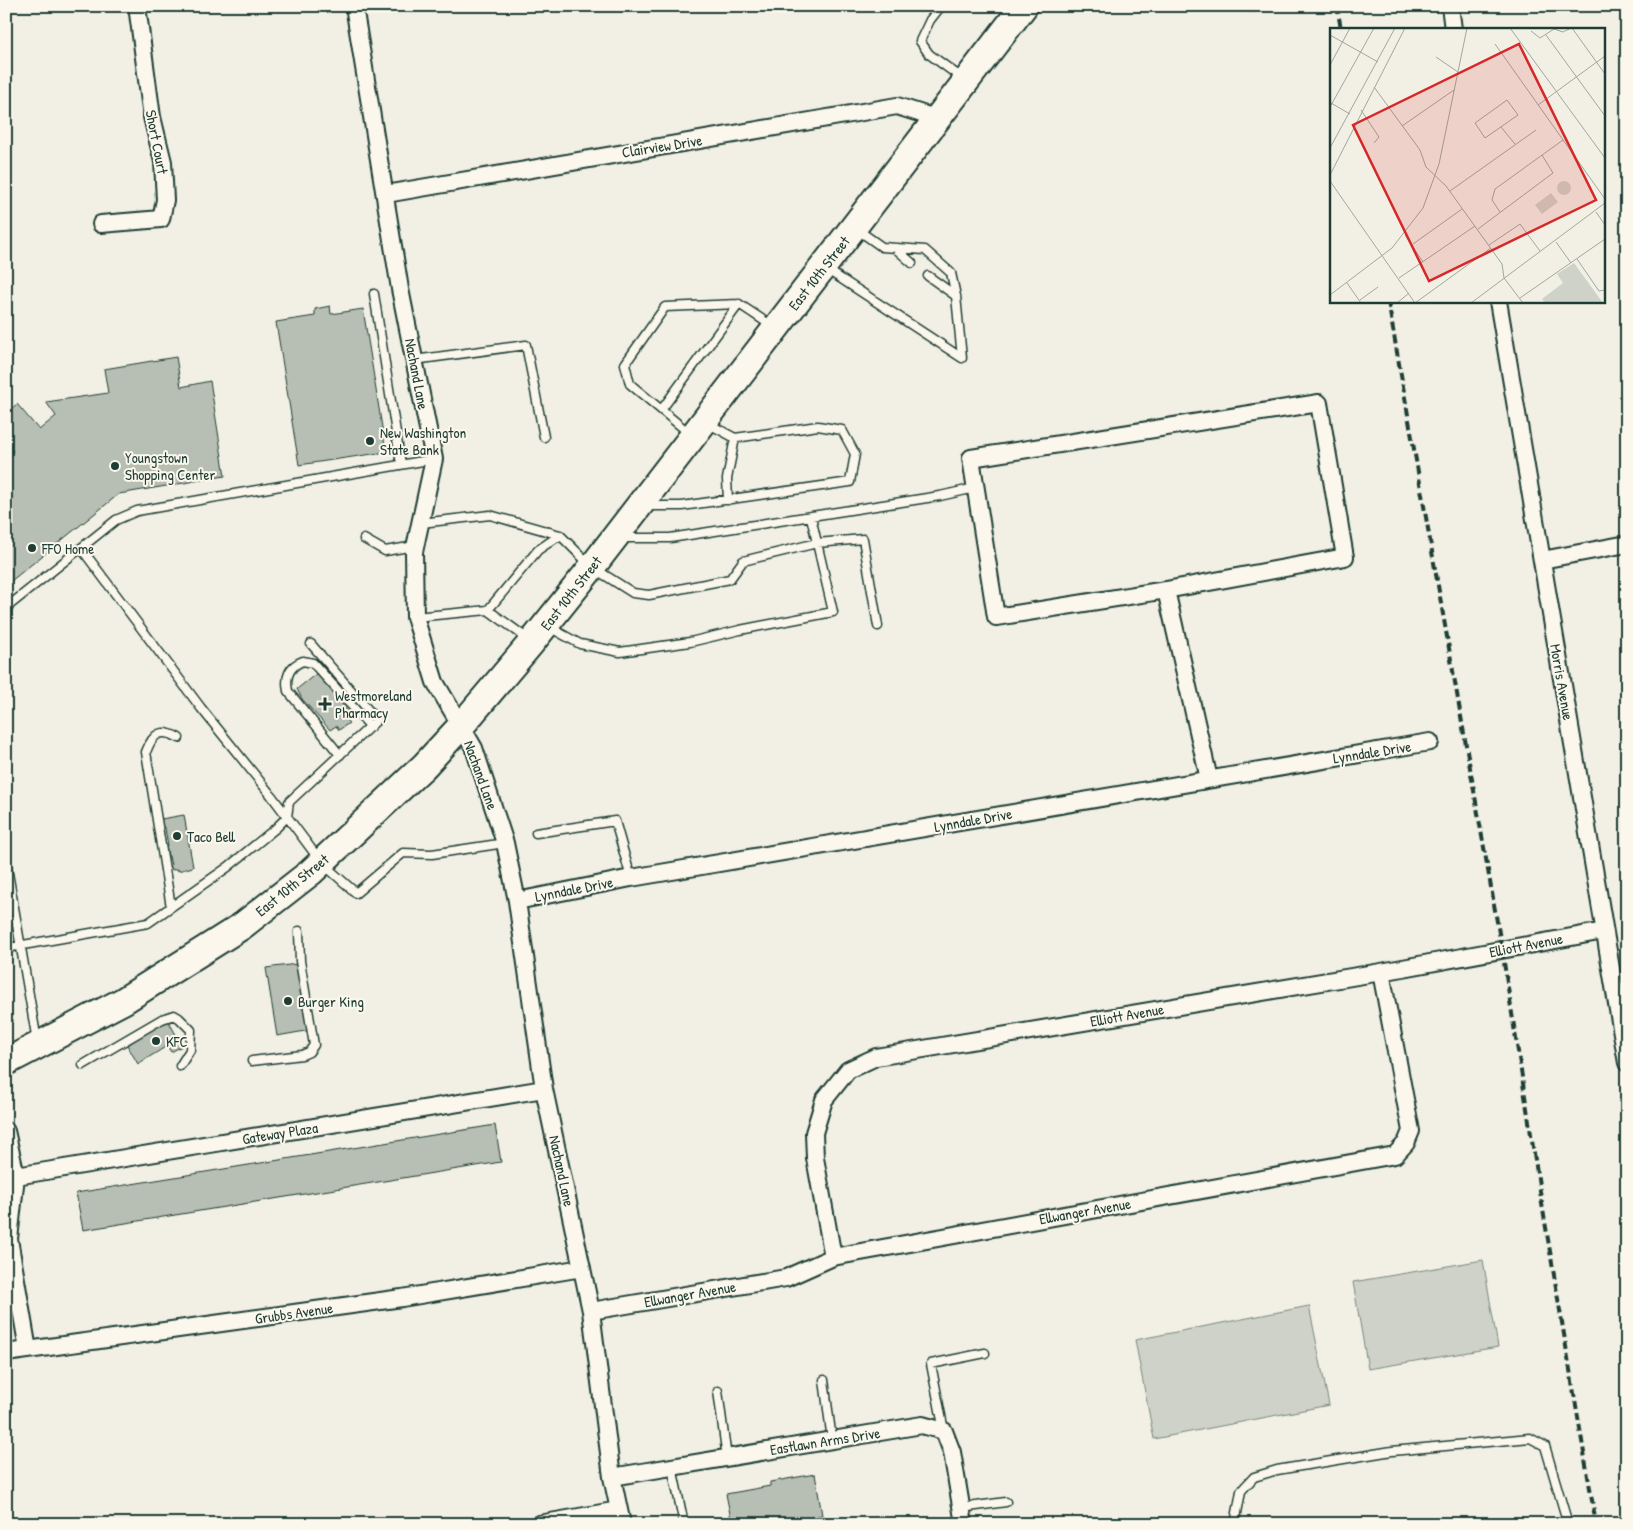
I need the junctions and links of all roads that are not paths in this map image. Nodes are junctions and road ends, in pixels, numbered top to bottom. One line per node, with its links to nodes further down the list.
1 (137, 6): 10 (street, Short Court)
2 (354, 6): 9 (street, Nachand Lane)
3 (941, 6): 7 (lane)
4 (1024, 6): 7 (main road, East 10th Street)
5 (1450, 6): 6 (street)
6 (1453, 28)
7 (966, 81): 8 (main road, East 10th Street)
8 (938, 119): 9 (street, Clairview Drive); 11 (main road, East 10th Street)
9 (386, 194): 21 (street, Nachand Lane)
10 (102, 224)
11 (854, 227): 12 (lane); 14 (main road, East 10th Street)
12 (895, 248): 13 (lane); 17 (lane)
13 (912, 263)
14 (823, 268): 17 (lane); 20 (main road, East 10th Street)
15 (928, 276): 17 (lane)
16 (374, 294): 27 (lane)
17 (956, 296)
18 (1498, 302): 40 (street, Morris Avenue)
19 (739, 304): 20 (lane); 22 (lane); 22 (lane)
20 (776, 329): 23 (main road, East 10th Street)
21 (414, 360): 24 (lane); 26 (street, Nachand Lane)
22 (662, 409): 23 (lane)
23 (699, 429): 25 (lane); 30 (main road, East 10th Street)
24 (544, 436)
25 (735, 438): 29 (lane); 29 (lane)
26 (434, 459): 27 (lane); 32 (street, Nachand Lane)
27 (401, 464): 38 (lane)
28 (976, 488): 31 (lane); 42 (street); 42 (street)
29 (728, 500): 30 (lane)
30 (640, 506): 34 (main road, East 10th Street)
31 (811, 517): 34 (lane); 36 (lane)
32 (422, 523): 33 (lane); 39 (street, Nachand Lane)
33 (560, 535): 41 (lane); 44 (lane)
34 (615, 538): 41 (main road, East 10th Street)
35 (364, 540): 39 (lane)
36 (818, 543): 41 (lane); 46 (lane); 47 (lane)
37 (1627, 544): 40 (street)
38 (80, 548): 43 (lane); 55 (lane)
39 (414, 552): 45 (street, Nachand Lane)
40 (1542, 560): 64 (street, Morris Avenue)
41 (592, 567): 47 (main road, East 10th Street)
42 (1166, 590): 54 (street)
43 (6, 608)
44 (488, 610): 45 (lane); 47 (lane)
45 (415, 617): 49 (street, Nachand Lane)
46 (878, 626)
47 (539, 634): 49 (main road, East 10th Street)
48 (311, 644): 50 (lane)
49 (461, 726): 57 (street, Nachand Lane); 59 (main road, East 10th Street)
50 (370, 727): 53 (lane); 53 (lane)
51 (179, 738): 62 (lane)
52 (1430, 742): 54 (street, Lynndale Drive)
53 (340, 755): 55 (lane)
54 (1209, 779): 60 (street, Lynndale Drive)
55 (287, 817): 59 (lane); 62 (lane)
56 (536, 833): 60 (lane)
57 (506, 843): 59 (lane); 61 (street, Nachand Lane)
58 (6, 861): 65 (lane)
59 (321, 862): 68 (main road, East 10th Street)
60 (631, 878): 61 (street, Lynndale Drive)
61 (516, 901): 74 (street, Nachand Lane)
62 (171, 907): 65 (lane)
63 (299, 931): 69 (lane)
64 (1604, 931): 67 (street, Elliott Avenue); 71 (street, Morris Avenue)
65 (21, 946): 66 (lane); 68 (lane)
66 (6, 948)
67 (1381, 972): 77 (street, Elliott Avenue); 77 (street, Ellwanger Avenue)
68 (38, 1046): 70 (main road, East 10th Street)
69 (252, 1061)
70 (6, 1062)
71 (1627, 1062)
72 (83, 1066): 73 (lane)
73 (180, 1066)
74 (544, 1089): 76 (street, Gateway Plaza); 78 (street, Nachand Lane)
75 (6, 1131): 76 (street)
76 (16, 1176): 80 (street)
77 (833, 1257): 79 (street, Ellwanger Avenue)
78 (582, 1268): 79 (street, Nachand Lane); 80 (street, Grubbs Avenue)
79 (591, 1311): 89 (street, Nachand Lane)
80 (28, 1350): 82 (street, Grubbs Avenue)
81 (985, 1353): 85 (lane)
82 (6, 1354)
83 (824, 1380): 86 (lane)
84 (718, 1391): 87 (lane)
85 (944, 1431): 86 (street, Eastlawn Arms Drive); 91 (street)
86 (832, 1440): 87 (street, Eastlawn Arms Drive)
87 (727, 1458): 88 (street, Eastlawn Arms Drive)
88 (672, 1467): 89 (street, Eastlawn Arms Drive); 93 (lane)
89 (612, 1477): 92 (street, Nachand Lane)
90 (1006, 1502): 91 (lane)
91 (962, 1516)
92 (620, 1517): 94 (street)
93 (683, 1519)
94 (538, 1524)
95 (1235, 1524): 96 (lane)
96 (1568, 1524)

